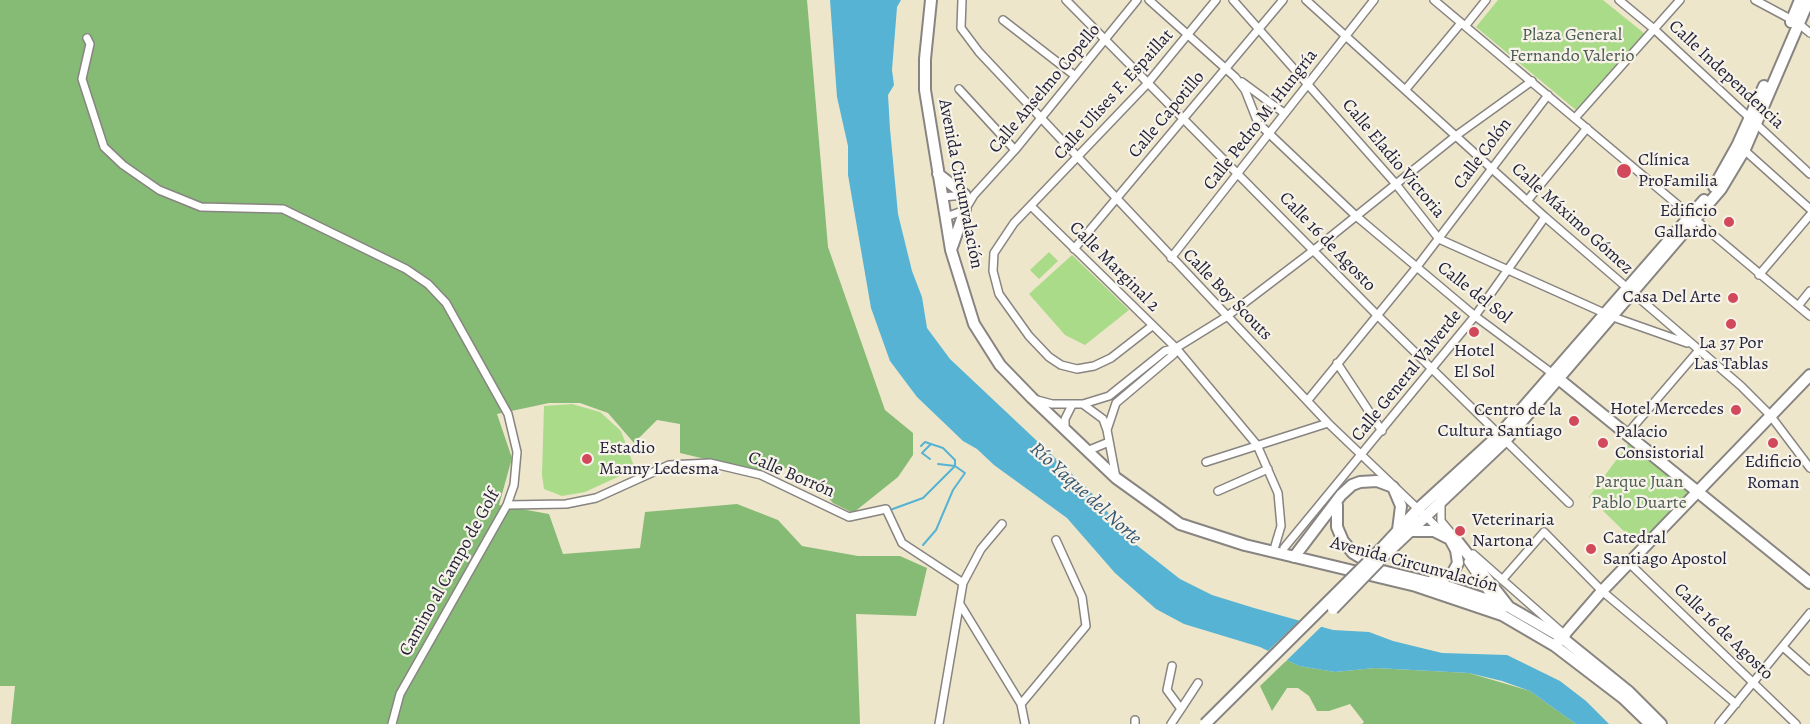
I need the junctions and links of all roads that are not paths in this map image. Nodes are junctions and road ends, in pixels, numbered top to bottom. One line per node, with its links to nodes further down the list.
1 (931, 0): 50 (main road, Avenida Circunvalación)
2 (962, 0): 40 (street, Calle Boy Scouts)
3 (1066, 0): 27 (street, Calle 16 de Agosto)
4 (1137, 0): 27 (street, Calle Anselmo Copello)
5 (1149, 0): 25 (street, Calle del Sol)
6 (1216, 0): 25 (street, Calle Ulises F. Espaillat)
7 (1233, 0): 21 (street, Calle Eladio Victoria)
8 (1283, 0): 21 (street, Calle Capotillo)
9 (1306, 0): 24 (street, Calle Máximo Gómez)
10 (1374, 0): 24 (street, Calle Pedro M. Hungría)
11 (1434, 0): 20 (street)
12 (1486, 0): 20 (street)
13 (1680, 0): 22 (street)
14 (1755, 0): 19 (street)
15 (1800, 0): 19 (main road)
16 (1809, 0): 19 (main road)
17 (1624, 2): 22 (street, Calle Independencia)
18 (1003, 20): 29 (street)
19 (1795, 21): 23 (street); 41 (main road)
20 (1463, 24): 31 (street); 35 (street)
21 (1259, 29): 28 (street, Calle Capotillo); 32 (street, Calle Eladio Victoria)
22 (1654, 29): 39 (street); 41 (street, Calle Independencia)
23 (1810, 33)
24 (1346, 35): 32 (street, Calle Pedro M. Hungría); 35 (street, Calle Máximo Gómez)
25 (1188, 36): 28 (street, Calle del Sol); 33 (street, Calle Ulises F. Espaillat)
26 (87, 38): 115 (street, Camino al Campo de Golf)
27 (1106, 40): 29 (street, Calle Anselmo Copello); 33 (street, Calle 16 de Agosto)
28 (1226, 67): 30 (street, Calle del Sol); 38 (street, Calle Capotillo)
29 (1074, 75): 40 (street, Calle Anselmo Copello)
30 (1235, 77): 37 (street); 43 (street, Calle del Sol)
31 (1532, 81): 36 (street); 44 (street)
32 (1309, 83): 37 (street, Calle Pedro M. Hungría); 52 (street, Calle Eladio Victoria)
33 (1148, 84): 38 (street, Calle 16 de Agosto); 47 (street, Calle Ulises F. Espaillat)
34 (959, 89): 46 (street)
35 (1406, 89): 44 (street, Calle Máximo Gómez)
36 (1548, 95): 39 (street); 48 (street, Calle Colón)
37 (1284, 113): 43 (street, Calle Pedro M. Hungría)
38 (1183, 118): 49 (street, Calle 16 de Agosto); 55 (street, Calle Capotillo)
39 (1575, 118): 42 (street)
40 (1040, 119): 46 (street, Calle Anselmo Copello); 47 (street, Calle Boy Scouts)
41 (1753, 120): 45 (main road); 51 (street, Calle Independencia)
42 (1587, 128): 56 (street); 64 (street)
43 (1268, 134): 49 (street, Calle Pedro M. Hungría); 61 (street, Calle del Sol)
44 (1456, 135): 48 (street, Calle Máximo Gómez); 52 (street)
45 (1741, 148): 58 (street); 64 (main road)
46 (1015, 150): 53 (street, Calle Anselmo Copello)
47 (1078, 158): 55 (street, Calle Boy Scouts); 57 (street, Calle Ulises F. Espaillat)
48 (1491, 168): 56 (street, Calle Máximo Gómez); 65 (street, Calle Colón)
49 (1238, 173): 68 (street, Calle 16 de Agosto); 69 (street, Calle Pedro M. Hungría)
50 (938, 174): 53 (main road); 54 (main road, Avenida Circunvalación)
51 (1810, 174)
52 (1395, 183): 61 (street); 65 (street, Calle Eladio Victoria)
53 (969, 195): 54 (street); 59 (street, Calle Anselmo Copello)
54 (942, 197): 62 (main road, Avenida Circunvalación)
55 (1117, 200): 66 (street, Calle Capotillo); 69 (street, Calle Boy Scouts)
56 (1527, 201): 63 (street, Calle Máximo Gómez)
57 (1032, 207): 66 (street, Calle Marginal 2); 82 (street, Calle Ulises F. Espaillat)
58 (1810, 209)
59 (964, 210): 62 (street); 67 (main road)
60 (1810, 215): 72 (street)
61 (1356, 216): 68 (street); 70 (street, Calle del Sol)
62 (946, 217): 67 (main road, Avenida Circunvalación)
63 (1545, 217): 71 (street, Calle General Valverde); 73 (street, Calle Máximo Gómez)
64 (1693, 219): 72 (street); 73 (main road)
65 (1439, 239): 70 (street, Calle Colón); 71 (street, Calle Eladio Victoria)
66 (1074, 249): 82 (street, Calle Marginal 2)
67 (951, 250): 90 (main road, Avenida Circunvalación)
68 (1314, 250): 76 (street, Calle 16 de Agosto); 80 (street)
69 (1171, 258): 80 (street, Calle Boy Scouts)
70 (1416, 268): 76 (street, Calle Colón); 78 (street, Calle del Sol)
71 (1508, 271): 77 (street, Calle Eladio Victoria); 78 (street, Calle General Valverde)
72 (1759, 275): 75 (street)
73 (1629, 290): 77 (main road); 81 (street, Calle Máximo Gómez)
74 (1810, 291): 75 (street)
75 (1798, 306): 79 (street)
76 (1377, 315): 86 (street, Calle Colón); 87 (street, Calle 16 de Agosto)
77 (1610, 315): 83 (street, Calle Eladio Victoria); 89 (main road)
78 (1475, 316): 87 (street, Calle General Valverde); 89 (street, Calle del Sol)
79 (1810, 316)
80 (1226, 317): 84 (street); 91 (street, Calle Boy Scouts)
81 (1661, 318): 83 (street); 85 (street, Calle Máximo Gómez)
82 (1152, 326): 84 (street, Calle Marginal 2)
83 (1655, 330): 85 (street, Calle Eladio Victoria)
84 (1176, 348): 92 (street); 97 (street); 102 (street, Calle Marginal 2)
85 (1697, 348): 94 (street, Calle Máximo Gómez); 99 (street)
86 (1337, 363): 91 (street, Calle Colón); 98 (street)
87 (1432, 368): 98 (street, Calle General Valverde); 100 (street, Calle 16 de Agosto)
88 (1810, 375): 94 (main road)
89 (1556, 377): 99 (main road, Calle del Sol); 100 (main road)
90 (1032, 398): 93 (street); 96 (main road, Avenida Circunvalación)
91 (1308, 400): 95 (street, Calle Boy Scouts)
92 (1083, 404): 93 (street); 97 (street)
93 (1072, 405): 96 (street)
94 (1770, 416): 106 (street, Calle Máximo Gómez); 111 (main road)
95 (1328, 423): 102 (street); 104 (street, Calle Boy Scouts)
96 (1065, 430): 103 (main road, Avenida Circunvalación)
97 (1107, 430): 101 (street)
98 (1382, 431): 104 (street, Calle General Valverde)
99 (1627, 434): 111 (main road, Calle del Sol)
100 (1502, 438): 112 (main road); 114 (street, Calle 16 de Agosto); 117 (main road)
101 (1109, 442): 103 (street); 108 (street)
102 (1257, 445): 105 (street); 107 (street, Calle Marginal 2)
103 (1087, 451): 108 (main road, Avenida Circunvalación)
104 (1362, 456): 109 (street, Calle Boy Scouts); 122 (street, Calle General Valverde)
105 (1206, 462)
106 (1810, 468)
107 (1268, 469): 110 (street); 122 (street, Calle Marginal 2)
108 (1116, 478): 116 (main road, Avenida Circunvalación)
109 (1393, 487): 113 (main road); 117 (street, Calle Boy Scouts); 119 (main road)
110 (1218, 491)
111 (1698, 491): 125 (main road); 130 (main road, Calle del Sol)
112 (1442, 500): 117 (main road); 120 (street, Calle Boy Scouts)
113 (1337, 503): 124 (main road); 126 (main road)
114 (1569, 503)
115 (507, 505): 129 (street, Calle Borrón); 145 (street, Camino al Campo de Golf)
116 (1161, 509): 122 (main road, Avenida Circunvalación); 124 (main road, Avenida Circunvalación)
117 (1422, 512): 119 (main road); 120 (street, Calle Boy Scouts)
118 (1002, 524): 129 (street)
119 (1403, 531): 120 (main road); 123 (main road)
120 (1452, 539): 127 (main road); 128 (street, Calle Boy Scouts); 132 (street, Calle Boy Scouts); 134 (main road)
121 (1056, 540): 142 (street)
122 (1280, 547): 124 (main road, Avenida Circunvalación)
123 (1383, 551): 149 (main road, bridge); 150 (main road, bridge)
124 (1296, 555): 126 (main road, Avenida Circunvalación); 134 (main road, Avenida Circunvalación)
125 (1629, 563): 131 (main road); 141 (street, Calle 16 de Agosto)
126 (1384, 571): 127 (main road, Avenida Circunvalación)
127 (1415, 578): 132 (main road, Avenida Circunvalación)
128 (1502, 580): 131 (street); 136 (street, Calle Boy Scouts)
129 (963, 583): 133 (street)
130 (1810, 583)
131 (1602, 591): 136 (main road); 143 (street)
132 (1494, 601): 134 (main road, Avenida Circunvalación)
133 (960, 604): 142 (street); 146 (street)
134 (1506, 611): 136 (main road, Avenida Circunvalación)
135 (1810, 613): 137 (street)
136 (1560, 639): 151 (main road, Avenida Circunvalación); 152 (main road, Avenida Circunvalación)
137 (1783, 647): 139 (street); 141 (street)
138 (1172, 666): 144 (street)
139 (1810, 671)
140 (1198, 683): 144 (street)
141 (1754, 683): 143 (street); 154 (street, Calle 16 de Agosto)
142 (1021, 704): 147 (street)
143 (1736, 704): 153 (street)
144 (1181, 709): 148 (street)
145 (392, 724)
146 (939, 724)
147 (1025, 724)
148 (1171, 724)
149 (1205, 724)
150 (1215, 724)
151 (1650, 724)
152 (1661, 724)
153 (1719, 724)
154 (1796, 724)

